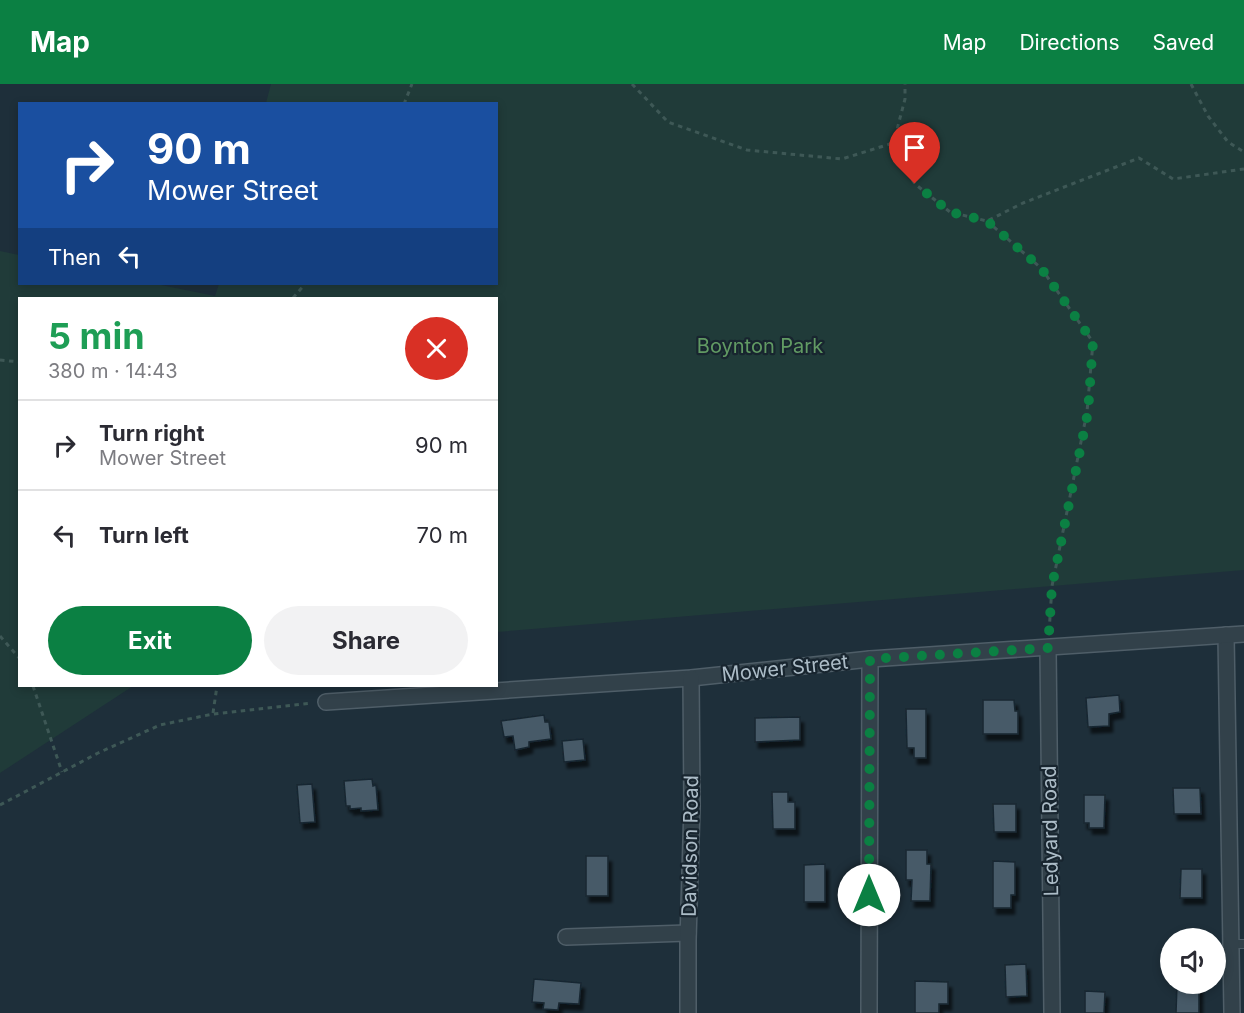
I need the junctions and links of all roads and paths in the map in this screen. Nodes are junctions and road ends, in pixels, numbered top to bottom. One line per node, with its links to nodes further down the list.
1 (412, 84): 5 (path)
2 (632, 84): 6 (path)
3 (905, 84): 6 (path)
4 (1191, 84): 7 (path)
5 (405, 102)
6 (890, 144): 9 (path)
7 (1244, 152)
8 (1244, 169): 9 (path)
9 (987, 221): 17 (path)
10 (304, 285): 11 (path)
11 (294, 297)
12 (0, 360): 13 (path)
13 (18, 362)
14 (1244, 634): 15 (street, Mower Street)
15 (1226, 635): 17 (street, Mower Street); 29 (street)
16 (0, 636): 18 (path)
17 (1048, 648): 19 (street, Mower Street); 32 (street, Ledyard Road)
18 (18, 657)
19 (870, 659): 20 (street, Mower Street); 31 (street)
20 (691, 678): 23 (street, Mower Street); 27 (street, Davidson Road)
21 (33, 687): 25 (path)
22 (217, 687): 24 (path)
23 (326, 702): 24 (path)
24 (213, 714): 25 (path)
25 (62, 771): 26 (path)
26 (0, 805)
27 (688, 933): 28 (street); 30 (street, Davidson Road)
28 (566, 937)
29 (1238, 944): 33 (street)
30 (688, 1013)
31 (868, 1013)
32 (1052, 1013)
33 (1232, 1013)

